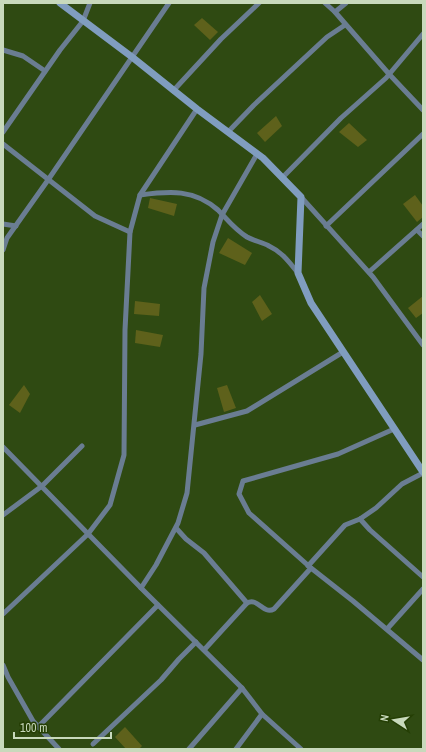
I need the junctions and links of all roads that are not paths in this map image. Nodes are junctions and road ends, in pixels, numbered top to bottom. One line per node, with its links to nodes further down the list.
1 (60, 3): 8 (street)
2 (90, 3): 8 (street)
3 (169, 3): 12 (street)
4 (259, 3): 15 (street)
5 (325, 3): 7 (street)
6 (346, 3): 7 (street)
7 (335, 12): 9 (street)
8 (83, 21): 12 (street); 13 (street)
9 (345, 25): 14 (street); 19 (street)
10 (423, 34): 14 (street)
11 (3, 50): 13 (street)
12 (132, 57): 15 (street); 24 (street)
13 (45, 71): 18 (street)
14 (389, 74): 17 (street); 23 (street)
15 (173, 90): 16 (street)
16 (196, 109): 19 (street); 25 (street)
17 (423, 110)
18 (3, 132)
19 (228, 132): 22 (street)
20 (423, 134): 31 (street)
21 (3, 144): 24 (street)
22 (257, 154): 23 (street); 27 (street)
23 (282, 178): 26 (street)
24 (48, 180): 30 (street); 33 (street)
25 (140, 195): 27 (street); 33 (street)
26 (301, 198): 31 (street); 37 (street)
27 (222, 215): 37 (street); 40 (street)
28 (3, 224): 30 (street)
29 (423, 224): 32 (street)
30 (16, 226): 35 (street)
31 (326, 226): 36 (street)
32 (417, 230): 34 (street); 36 (street)
33 (130, 232): 49 (street)
34 (423, 236)
35 (3, 250)
36 (369, 272): 38 (street)
37 (298, 273): 39 (street)
38 (423, 345)
39 (343, 352): 40 (street); 41 (street)
40 (195, 425): 48 (street)
41 (394, 429): 44 (street); 50 (street)
42 (82, 446): 45 (street)
43 (3, 447): 45 (street)
44 (423, 473): 47 (street)
45 (42, 486): 46 (street); 49 (street)
46 (3, 516)
47 (360, 519): 50 (street); 51 (street)
48 (176, 528): 52 (street); 54 (street)
49 (88, 534): 52 (street); 56 (street)
50 (310, 567): 54 (street); 57 (street)
51 (423, 577)
52 (141, 588): 55 (street)
53 (423, 589): 57 (street)
54 (247, 602): 59 (street)
55 (158, 605): 58 (street); 65 (street)
56 (3, 614)
57 (387, 629): 60 (street)
58 (196, 642): 59 (street); 66 (street)
59 (204, 650): 63 (street)
60 (423, 660)
61 (3, 665): 62 (street)
62 (6, 679): 65 (street)
63 (242, 688): 64 (street); 68 (street)
64 (262, 714): 69 (street); 70 (street)
65 (38, 727): 67 (street)
66 (93, 744)
67 (59, 749)
68 (189, 749)
69 (236, 749)
70 (301, 749)

